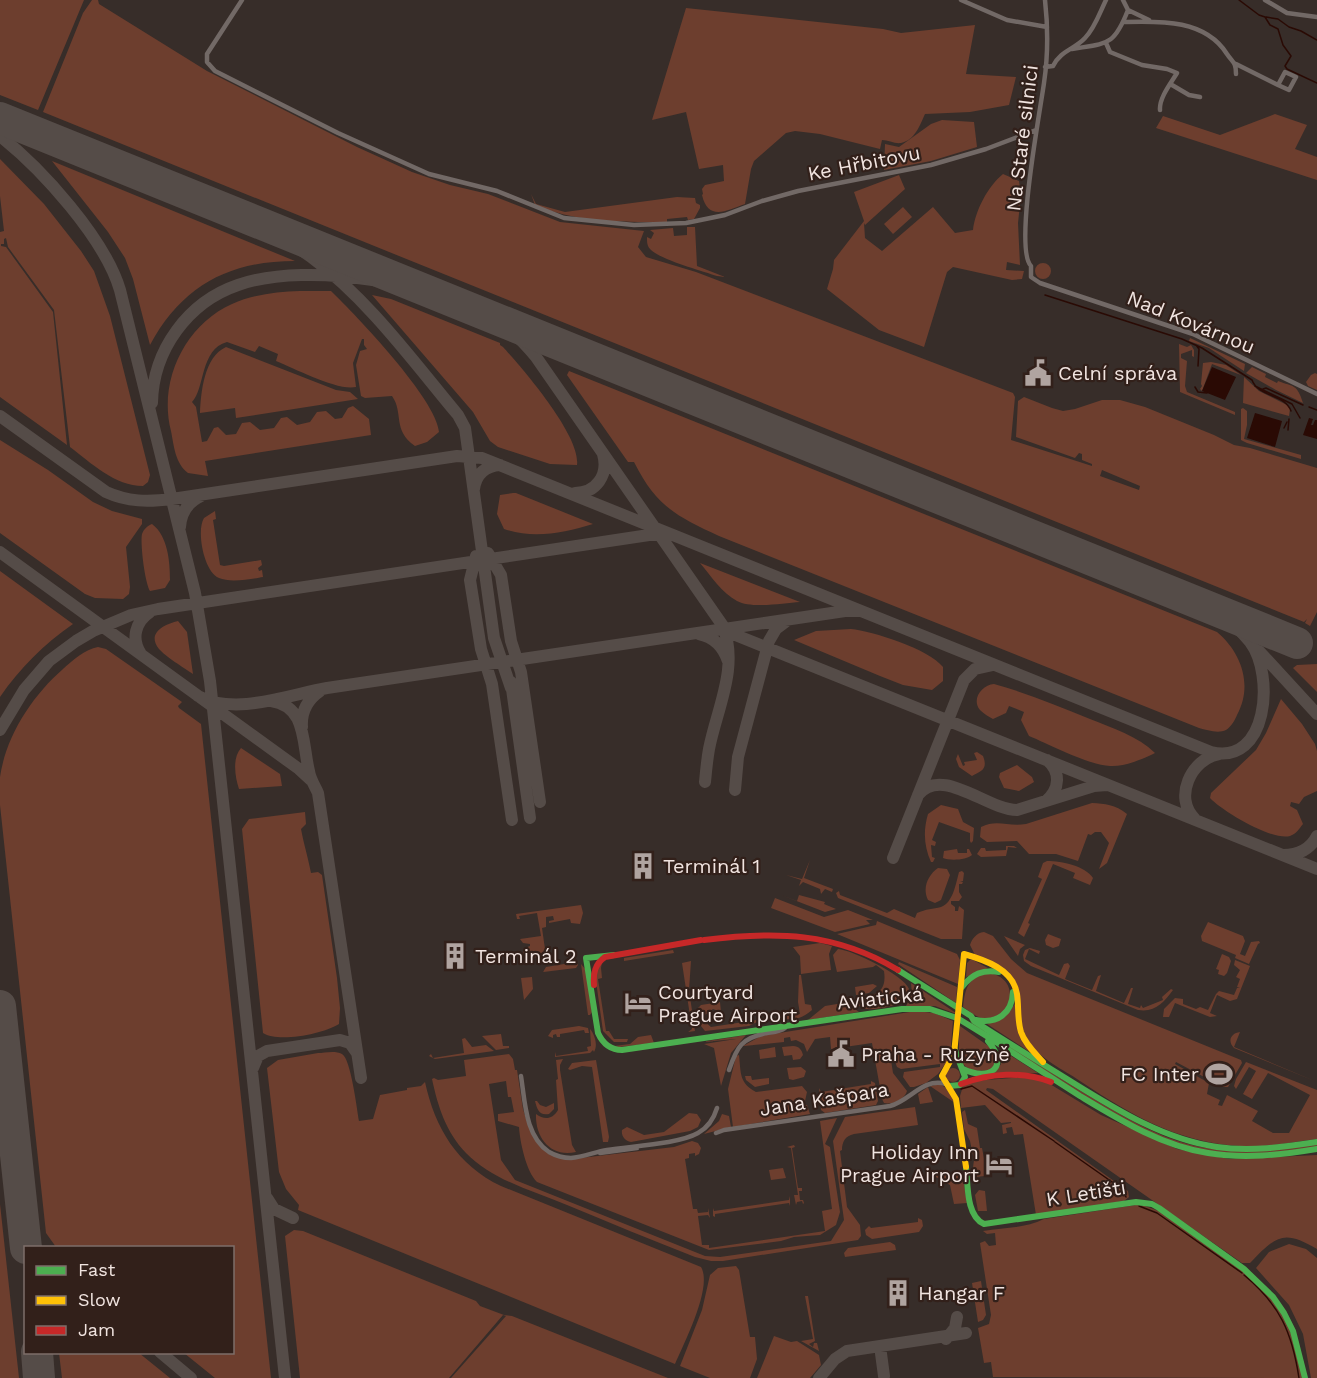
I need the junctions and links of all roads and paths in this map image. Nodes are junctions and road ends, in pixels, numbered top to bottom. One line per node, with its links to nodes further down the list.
1 (242, 0): 25 (street, Ke Hřbitovu)
2 (961, 0): 11 (street)
3 (1045, 0): 11 (street, Na Staré silnici)
4 (1105, 0): 12 (street)
5 (1123, 0): 7 (street)
6 (1265, 0): 8 (street)
7 (1128, 10): 9 (street); 10 (street)
8 (1317, 17)
9 (1151, 21): 10 (street); 16 (street)
10 (1124, 22): 13 (street)
11 (1047, 27): 18 (street, Na Staré silnici)
12 (1086, 38): 14 (street); 15 (street)
13 (1106, 43): 14 (street); 21 (street)
14 (1093, 45): 15 (street)
15 (1070, 49): 17 (street)
16 (1236, 64): 19 (street); 22 (street)
17 (1053, 66): 18 (street); 20 (street)
18 (1045, 67): 20 (street, Na Staré silnici)
19 (1236, 74)
20 (1045, 81): 25 (street, Na Staré silnici)
21 (1172, 85): 23 (street); 24 (street)
22 (1278, 85)
23 (1200, 97)
24 (1160, 110)
25 (1036, 130): 26 (street, Na Staré silnici)
26 (1031, 277): 27 (street, Nad Kovárnou)
27 (1317, 394)
28 (964, 954): 30 (main road); 31 (main road, K Letišti); 37 (main road)
29 (614, 955): 32 (main road, Aviatická); 32 (main road); 33 (main road, Aviatická)
30 (999, 972): 31 (main road); 33 (main road)
31 (960, 993): 36 (main road, K Letišti)
32 (593, 1000): 34 (main road, Aviatická)
33 (971, 1016): 37 (main road, Aviatická)
34 (787, 1026): 35 (main road, Aviatická); 39 (street)
35 (977, 1031): 38 (main road); 46 (main road, Aviatická)
36 (955, 1050): 38 (main road, K Letišti); 40 (main road, K Letišti)
37 (1045, 1065): 49 (main road, Aviatická)
38 (962, 1068): 40 (main road); 43 (main road, K Letišti)
39 (729, 1070)
40 (944, 1070): 42 (street, Jana Kašpara); 44 (main road, K Letišti)
41 (521, 1076): 47 (street)
42 (933, 1083): 44 (street); 48 (street, Jana Kašpara)
43 (961, 1084): 44 (main road); 45 (main road, K Letišti); 46 (main road)
44 (947, 1085): 45 (main road, K Letišti)
45 (956, 1102): 51 (main road, K Letišti)
46 (1094, 1104): 50 (main road, Aviatická)
47 (717, 1108)
48 (716, 1133)
49 (1317, 1142)
50 (1317, 1149)
51 (1305, 1378)

